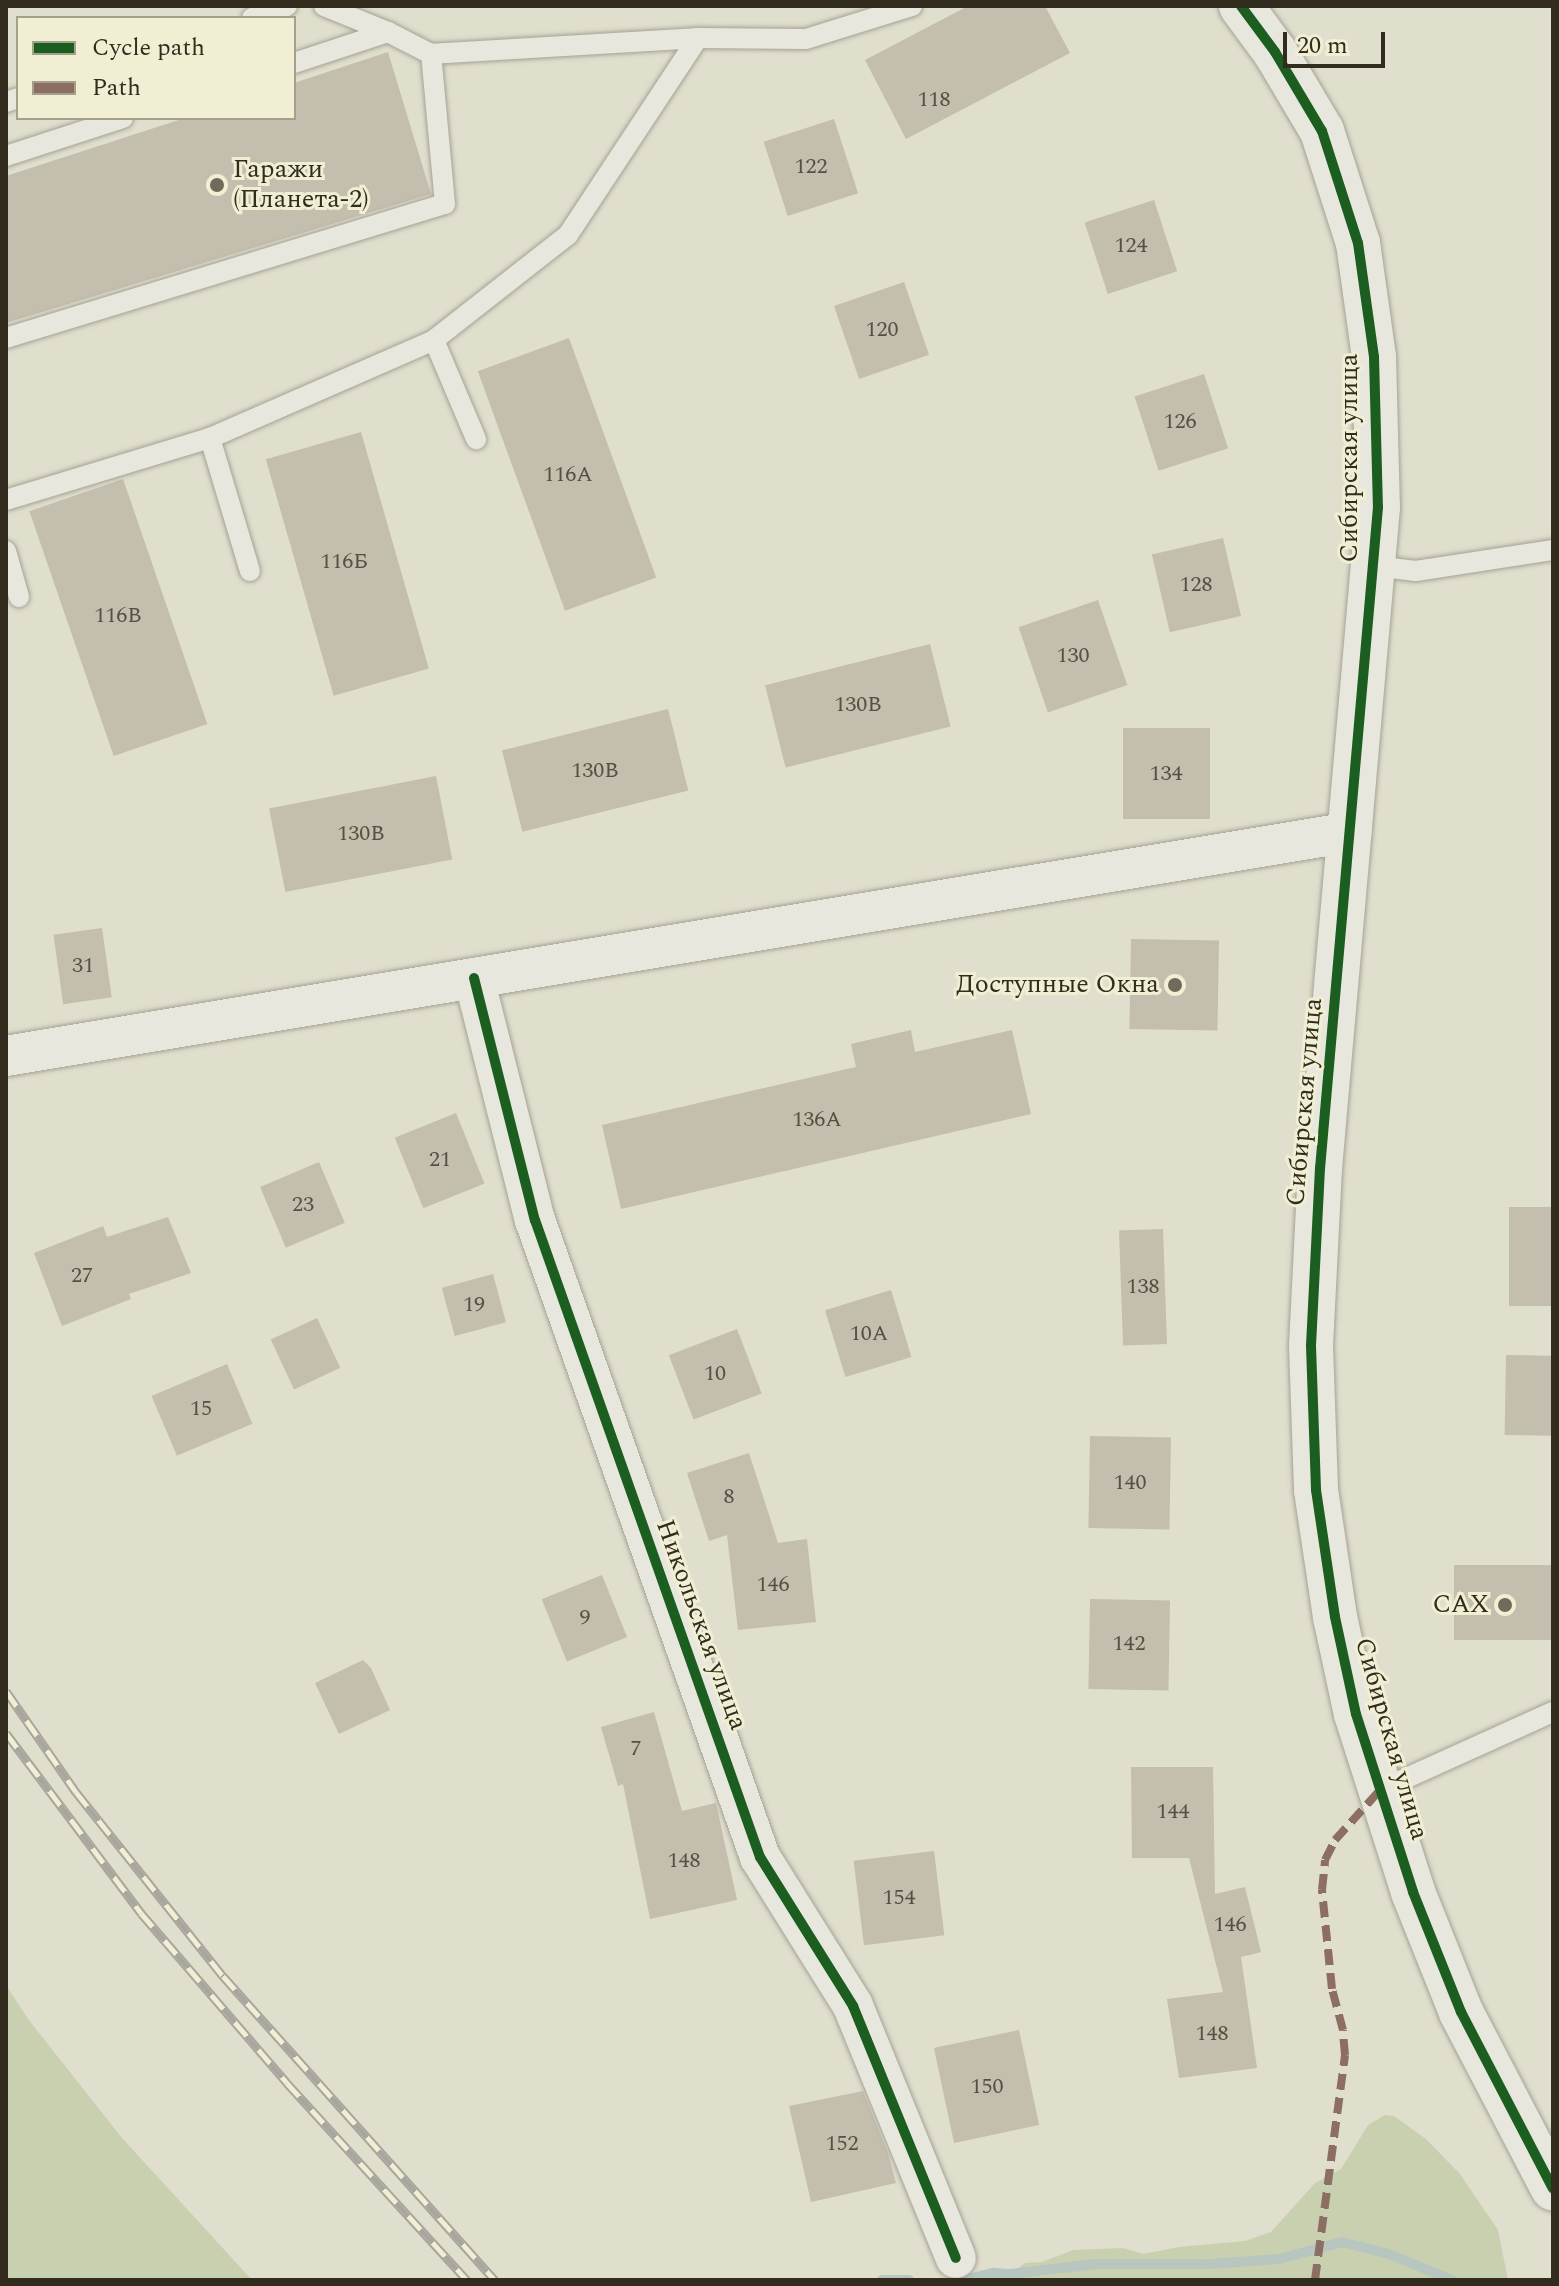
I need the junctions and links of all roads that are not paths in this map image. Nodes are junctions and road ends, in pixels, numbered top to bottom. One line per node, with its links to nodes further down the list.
1 (287, 6): 5 (lane)
2 (324, 6): 6 (lane)
3 (912, 6): 7 (lane)
4 (1241, 6): 19 (street, Сибирская улица)
5 (258, 16)
6 (388, 32): 8 (lane); 9 (lane)
7 (698, 38): 8 (lane); 13 (lane)
8 (431, 54): 12 (lane)
9 (296, 62)
10 (117, 120): 11 (lane)
11 (6, 156)
12 (6, 338)
13 (434, 340): 14 (lane); 15 (lane)
14 (210, 438): 16 (lane); 20 (lane)
15 (476, 439)
16 (6, 500)
17 (1553, 550): 19 (lane)
18 (6, 551): 21 (lane)
19 (1374, 566): 22 (street, Сибирская улица)
20 (250, 571)
21 (19, 597)
22 (1351, 832): 23 (street); 26 (street, Сибирская улица)
23 (474, 978): 24 (street); 29 (street, Никольская улица)
24 (6, 1056)
25 (1553, 1712): 26 (lane)
26 (1380, 1790): 27 (street, Сибирская улица)
27 (1538, 2134): 28 (street, Сибирская улица)
28 (1553, 2189)
29 (956, 2258)

